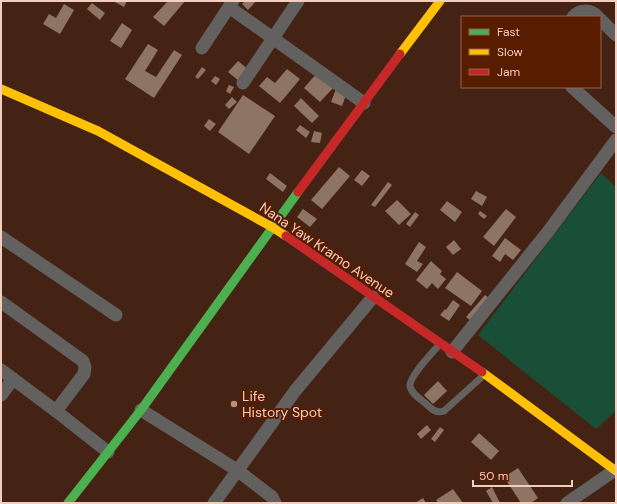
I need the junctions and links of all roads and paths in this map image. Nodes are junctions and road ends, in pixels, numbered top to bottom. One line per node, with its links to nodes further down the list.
1 (298, 1): 8 (street)
2 (435, 3): 13 (main road)
3 (231, 4): 8 (street); 9 (street)
4 (574, 16): 5 (street)
5 (597, 16)
6 (601, 20): 7 (street)
7 (616, 35)
8 (273, 38): 10 (street); 13 (street)
9 (202, 48)
10 (243, 83)
11 (573, 88): 14 (street)
12 (1, 89): 16 (main road, Nana Yaw Kramo Avenue)
13 (364, 103): 16 (main road)
14 (616, 127)
15 (616, 140): 22 (street)
16 (272, 227): 18 (main road, Nana Yaw Kramo Avenue); 27 (main road)
17 (1, 237): 20 (street)
18 (373, 297): 21 (main road, Nana Yaw Kramo Avenue); 30 (street)
19 (1, 302): 28 (street)
20 (116, 315)
21 (440, 344): 22 (main road, Nana Yaw Kramo Avenue); 24 (lane)
22 (452, 352): 24 (main road, Nana Yaw Kramo Avenue)
23 (1, 370): 25 (street)
24 (485, 374): 31 (main road, Nana Yaw Kramo Avenue)
25 (13, 379): 26 (street); 28 (street)
26 (1, 395)
27 (141, 410): 29 (main road); 30 (street)
28 (56, 411): 29 (street)
29 (108, 452): 32 (main road)
30 (237, 470): 33 (street); 34 (street)
31 (616, 471): 35 (street)
32 (68, 503)
33 (214, 503)
34 (275, 503)
35 (567, 503)

